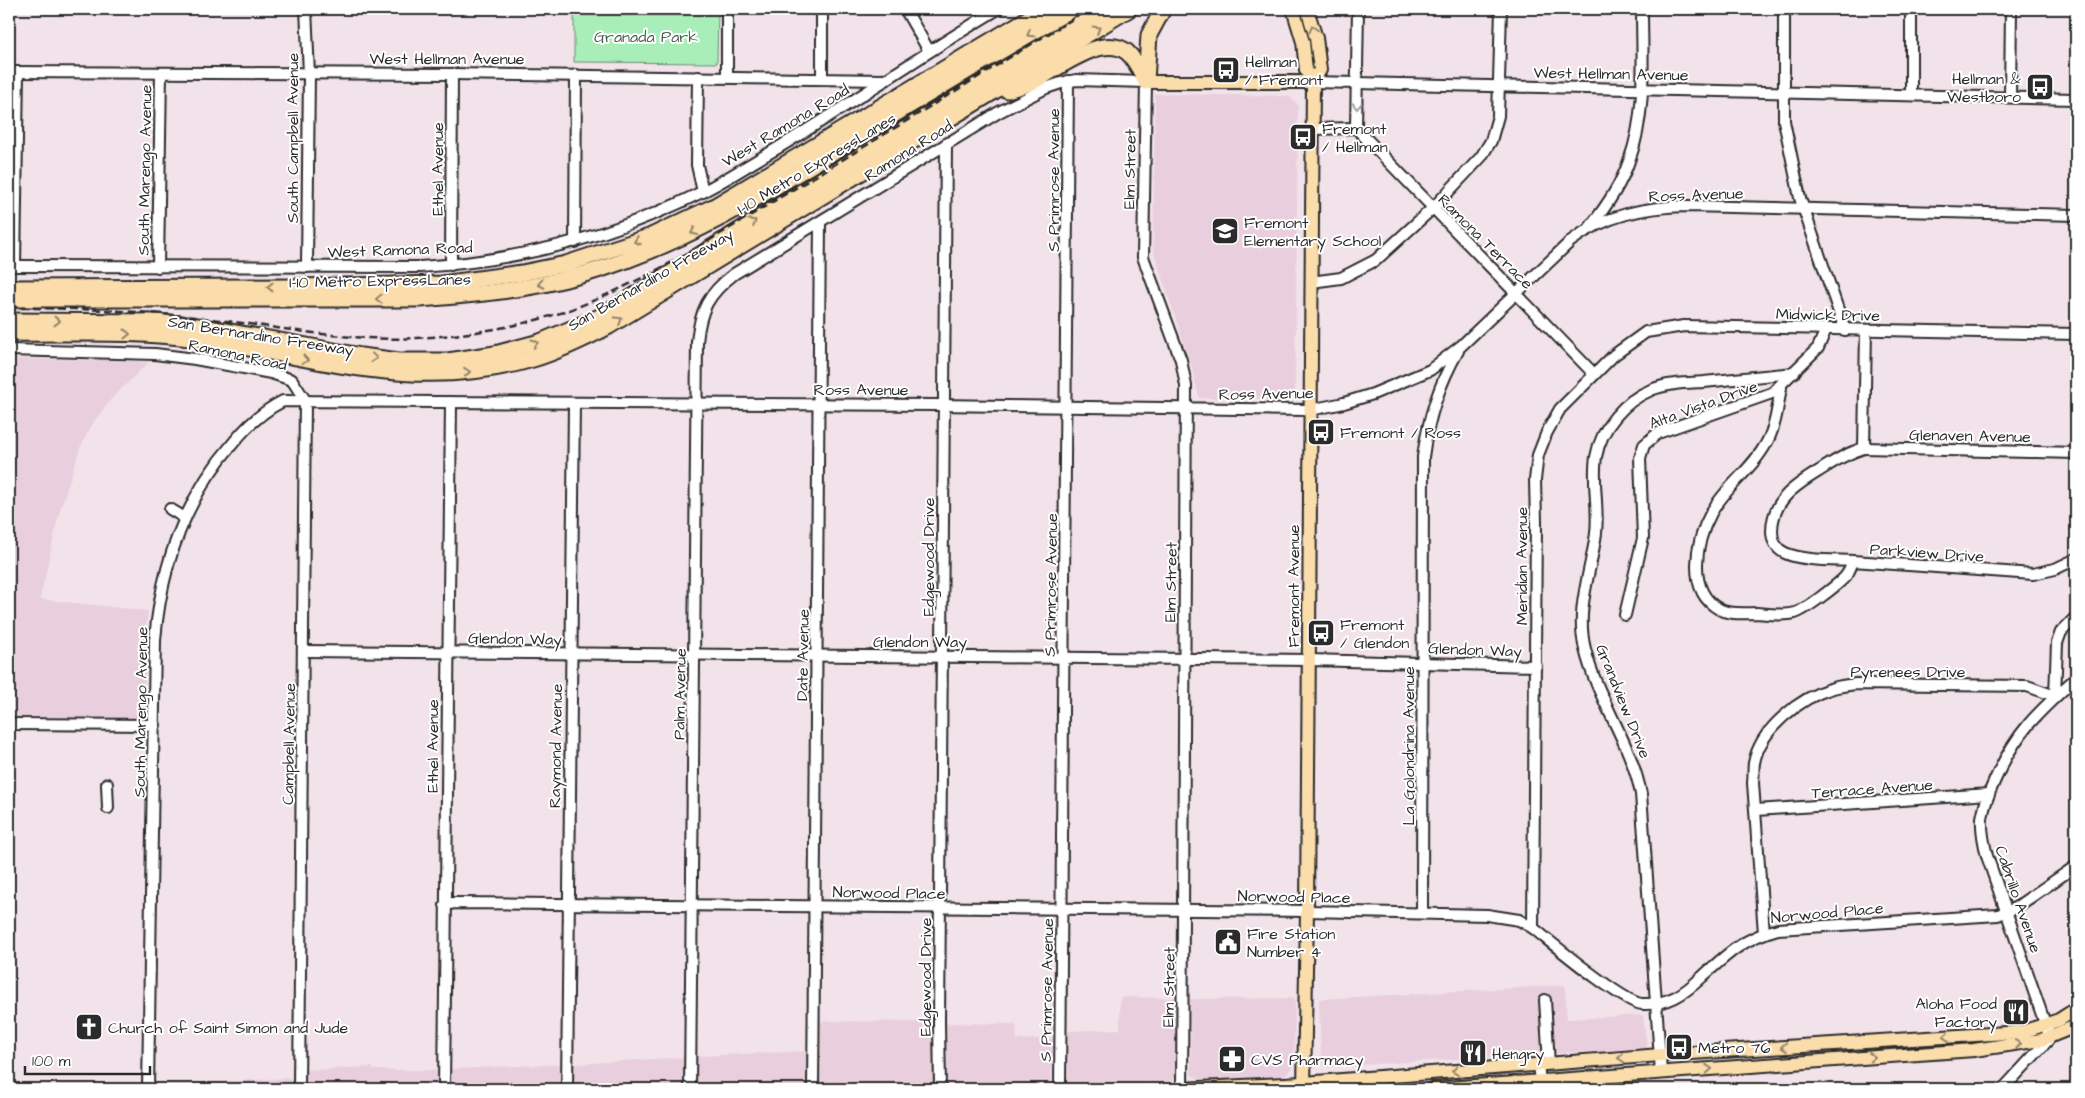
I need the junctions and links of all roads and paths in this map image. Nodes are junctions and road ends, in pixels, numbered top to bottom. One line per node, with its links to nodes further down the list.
1 (306, 9): 23 (street, South Campbell Avenue)
2 (727, 9): 27 (street)
3 (822, 9): 28 (street)
4 (904, 9): 20 (street)
5 (998, 9): 20 (street, West Ramona Road)
6 (1024, 9): 41 (highway)
7 (1044, 9): 41 (highway, San Bernardino Freeway)
8 (1072, 9): 57 (highway, I-10 Metro ExpressLanes, one-way to 57)
9 (1104, 9): 63 (highway, I-10 Metro ExpressLanes, one-way to 9)
10 (1129, 9): 40 (highway, San Bernardino Freeway, one-way to 10)
11 (1164, 9): 31 (highway)
12 (1293, 9): 32 (main road, Fremont Avenue)
13 (1307, 9): 32 (main road, Fremont Avenue, one-way to 13)
14 (1358, 9): 33 (street)
15 (1501, 9): 34 (street)
16 (1642, 9): 35 (street)
17 (1784, 9): 36 (street)
18 (1911, 9): 37 (street)
19 (2011, 9): 38 (street)
20 (929, 51): 29 (street, West Ramona Road)
21 (13, 72): 22 (street, West Hellman Avenue); 54 (street)
22 (161, 73): 23 (street, West Hellman Avenue); 55 (street, South Marengo Avenue)
23 (309, 74): 24 (street, West Hellman Avenue); 56 (street, South Campbell Avenue)
24 (452, 74): 25 (street, West Hellman Avenue); 53 (street, Ethel Avenue)
25 (576, 75): 26 (street, West Hellman Avenue); 51 (street)
26 (698, 76): 27 (street, West Hellman Avenue); 45 (street)
27 (727, 77): 28 (street, West Hellman Avenue)
28 (822, 78): 29 (street, West Hellman Avenue)
29 (886, 80): 45 (street, West Ramona Road)
30 (1068, 81): 31 (street, Ramona Road); 44 (street, Ramona Road); 80 (street, S Primrose Avenue)
31 (1146, 82): 32 (main road, West Hellman Avenue); 40 (highway); 81 (street, Elm Street)
32 (1312, 82): 33 (street, West Hellman Avenue); 43 (main road, Fremont Avenue)
33 (1358, 83): 34 (street, West Hellman Avenue); 42 (street, one-way to 42)
34 (1500, 87): 35 (street, West Hellman Avenue); 46 (street)
35 (1642, 90): 36 (street, West Hellman Avenue); 50 (street)
36 (1784, 92): 37 (street, West Hellman Avenue); 47 (street)
37 (1910, 95): 38 (street, West Hellman Avenue)
38 (2010, 97): 39 (street, West Hellman Avenue)
39 (2076, 99)
40 (980, 100): 67 (highway, San Bernardino Freeway, one-way to 40)
41 (878, 108): 52 (highway, San Bernardino Freeway, one-way to 52)
42 (1356, 128): 43 (street); 46 (street, Ramona Terrace)
43 (1312, 129): 58 (main road, Fremont Avenue)
44 (946, 144): 49 (street, Ramona Road); 79 (street, Edgewood Drive)
45 (703, 192): 51 (street, West Ramona Road)
46 (1432, 208): 58 (street); 60 (street, Ramona Terrace)
47 (1805, 208): 48 (street, Ross Avenue); 50 (street, Ross Avenue); 65 (street)
48 (2076, 215)
49 (820, 222): 62 (street, Ramona Road); 78 (street, Date Avenue)
50 (1589, 228): 60 (street, Ross Avenue)
51 (575, 242): 53 (street, West Ramona Road)
52 (618, 248): 57 (highway); 59 (highway, San Bernardino Freeway, one-way to 59)
53 (451, 265): 56 (street, West Ramona Road)
54 (12, 266): 55 (street, West Ramona Road)
55 (158, 267): 56 (street, West Ramona Road)
56 (307, 267)
57 (582, 275): 61 (highway, I-10 Metro ExpressLanes, one-way to 61)
58 (1311, 282): 82 (main road, Fremont Avenue)
59 (9, 288)
60 (1516, 293): 69 (street, Ross Avenue); 72 (street, Ramona Terrace)
61 (9, 299)
62 (708, 300): 77 (street, Palm Avenue)
63 (9, 321)
64 (1826, 329): 65 (street, Midwick Drive); 71 (street, Alta Vista Drive); 72 (street, Midwick Drive)
65 (1845, 330): 66 (street, Midwick Drive)
66 (1866, 330): 68 (street, Midwick Drive); 83 (street)
67 (9, 333)
68 (2076, 334)
69 (1461, 346): 82 (street, Ross Avenue); 100 (street, La Golondrina Avenue)
70 (9, 350): 74 (street, Ramona Road)
71 (1794, 373): 73 (street, Alta Vista Drive); 124 (street, Grandview Drive)
72 (1594, 374): 101 (street, Meridian Avenue)
73 (1781, 386): 88 (street, Parkview Drive); 89 (street, Alta Vista Drive)
74 (305, 400): 75 (street); 86 (street, South Marengo Avenue); 91 (street, Campbell Avenue)
75 (451, 402): 76 (street, Ross Avenue); 92 (street, Ethel Avenue)
76 (574, 403): 77 (street, Ross Avenue); 93 (street, Raymond Avenue)
77 (697, 404): 78 (street, Ross Avenue); 94 (street, Palm Avenue)
78 (820, 404): 79 (street, Ross Avenue); 95 (street, Date Avenue)
79 (945, 406): 80 (street, Ross Avenue); 96 (street, Edgewood Drive)
80 (1066, 406): 81 (street, Ross Avenue); 97 (street, S Primrose Avenue)
81 (1187, 408): 82 (street, Ross Avenue); 98 (street, Elm Street)
82 (1310, 410): 99 (main road, Fremont Avenue)
83 (1864, 448): 84 (street, Glenaven Avenue); 88 (street)
84 (2076, 453)
85 (170, 509): 86 (street)
86 (184, 518): 105 (street, South Marengo Avenue)
87 (2076, 559): 88 (street, Parkview Drive)
88 (1854, 562)
89 (1625, 615)
90 (2076, 616): 103 (street)
91 (304, 650): 92 (street, Glendon Way); 137 (street, Campbell Avenue)
92 (447, 652): 93 (street, Glendon Way); 112 (street, Ethel Avenue)
93 (571, 653): 94 (street, Glendon Way); 111 (street, Raymond Avenue)
94 (695, 654): 95 (street, Glendon Way); 113 (street, Palm Avenue)
95 (817, 655): 96 (street, Glendon Way); 114 (street, Date Avenue)
96 (942, 656): 97 (street, Glendon Way); 115 (street, Edgewood Drive)
97 (1064, 657): 98 (street, Glendon Way); 116 (street, S Primrose Avenue)
98 (1185, 658): 99 (street, Glendon Way); 117 (street, Elm Street)
99 (1309, 660): 100 (street, Glendon Way); 118 (main road, Fremont Avenue)
100 (1423, 663): 101 (street, Glendon Way); 120 (street, La Golondrina Avenue)
101 (1536, 666): 121 (street, Meridian Avenue)
102 (2076, 678): 103 (street, Cabrillo Avenue)
103 (2055, 696): 107 (street, Cabrillo Avenue); 109 (street, Pyrenees Drive)
104 (9, 724): 105 (street)
105 (154, 725): 136 (street, South Marengo Avenue)
106 (107, 784): 108 (street)
107 (1989, 794): 109 (street, Terrace Avenue); 119 (street, Cabrillo Avenue)
108 (108, 808)
109 (1756, 810): 122 (street, Pyrenees Drive)
110 (2076, 866): 119 (street, Norwood Place)
111 (569, 904): 112 (street, Norwood Place); 113 (street, Norwood Place); 139 (street, Raymond Avenue)
112 (446, 905): 138 (street, Ethel Avenue)
113 (691, 906): 114 (street, Norwood Place); 140 (street, Palm Avenue)
114 (814, 907): 115 (street, Norwood Place); 141 (street, Date Avenue)
115 (940, 908): 116 (street, Norwood Place); 142 (street, Edgewood Drive)
116 (1062, 909): 117 (street, Norwood Place); 143 (street, S Primrose Avenue)
117 (1183, 910): 118 (street, Norwood Place); 144 (street, Elm Street)
118 (1307, 911): 120 (street, Norwood Place); 135 (main road, Fremont Avenue)
119 (2007, 912): 122 (street, Norwood Place); 126 (street, Cabrillo Avenue)
120 (1422, 913): 121 (street, Norwood Place)
121 (1533, 928): 124 (street, Norwood Place)
122 (1764, 933): 124 (street, Norwood Place)
123 (1545, 1000): 132 (street)
124 (1656, 1002): 130 (street, Grandview Drive)
125 (2076, 1009): 126 (main road)
126 (2046, 1025): 128 (street, Cabrillo Avenue); 129 (main road, one-way to 129)
127 (2076, 1026): 128 (main road)
128 (2050, 1038): 131 (main road, one-way to 128); 146 (street)
129 (1863, 1042): 130 (main road, one-way to 130); 131 (main road)
130 (1660, 1055): 132 (main road, one-way to 132); 133 (street, Grandview Drive)
131 (1820, 1061): 133 (main road, one-way to 131)
132 (1544, 1064): 134 (street); 135 (main road, one-way to 135)
133 (1661, 1072): 134 (main road)
134 (1540, 1085): 145 (main road)
135 (1304, 1086): 144 (main road)
136 (148, 1089)
137 (299, 1089)
138 (444, 1089)
139 (567, 1089)
140 (690, 1089)
141 (813, 1089)
142 (940, 1089)
143 (1060, 1089)
144 (1181, 1089)
145 (1433, 1089)
146 (2003, 1089)

